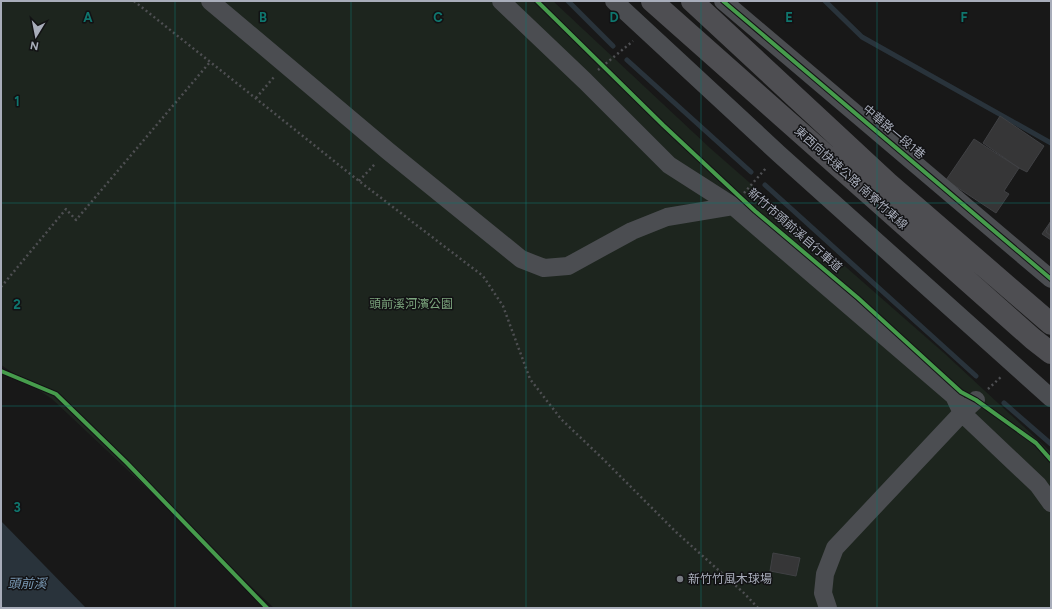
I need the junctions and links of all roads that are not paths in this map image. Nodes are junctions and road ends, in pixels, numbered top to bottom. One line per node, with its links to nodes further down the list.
1 (210, 1): 8 (street)
2 (501, 1): 8 (street)
3 (614, 1): 15 (street)
4 (652, 1): 12 (highway, 東西向快速公路 南寮竹東線)
5 (692, 1): 7 (highway, 東西向快速公路 南寮竹東線)
6 (723, 1): 9 (street, 中華路一段1巷)
7 (888, 183): 10 (highway); 11 (highway, 東西向快速公路 南寮竹東線)
8 (737, 201): 17 (street)
9 (1051, 280)
10 (1051, 312)
11 (1051, 324)
12 (1033, 339): 13 (highway, 東西向快速公路 南寮竹東線); 14 (highway)
13 (1051, 353)
14 (1051, 357)
15 (1051, 398)
16 (976, 400): 17 (street)
17 (962, 413): 18 (street); 19 (street)
18 (1051, 503)
19 (828, 608)

